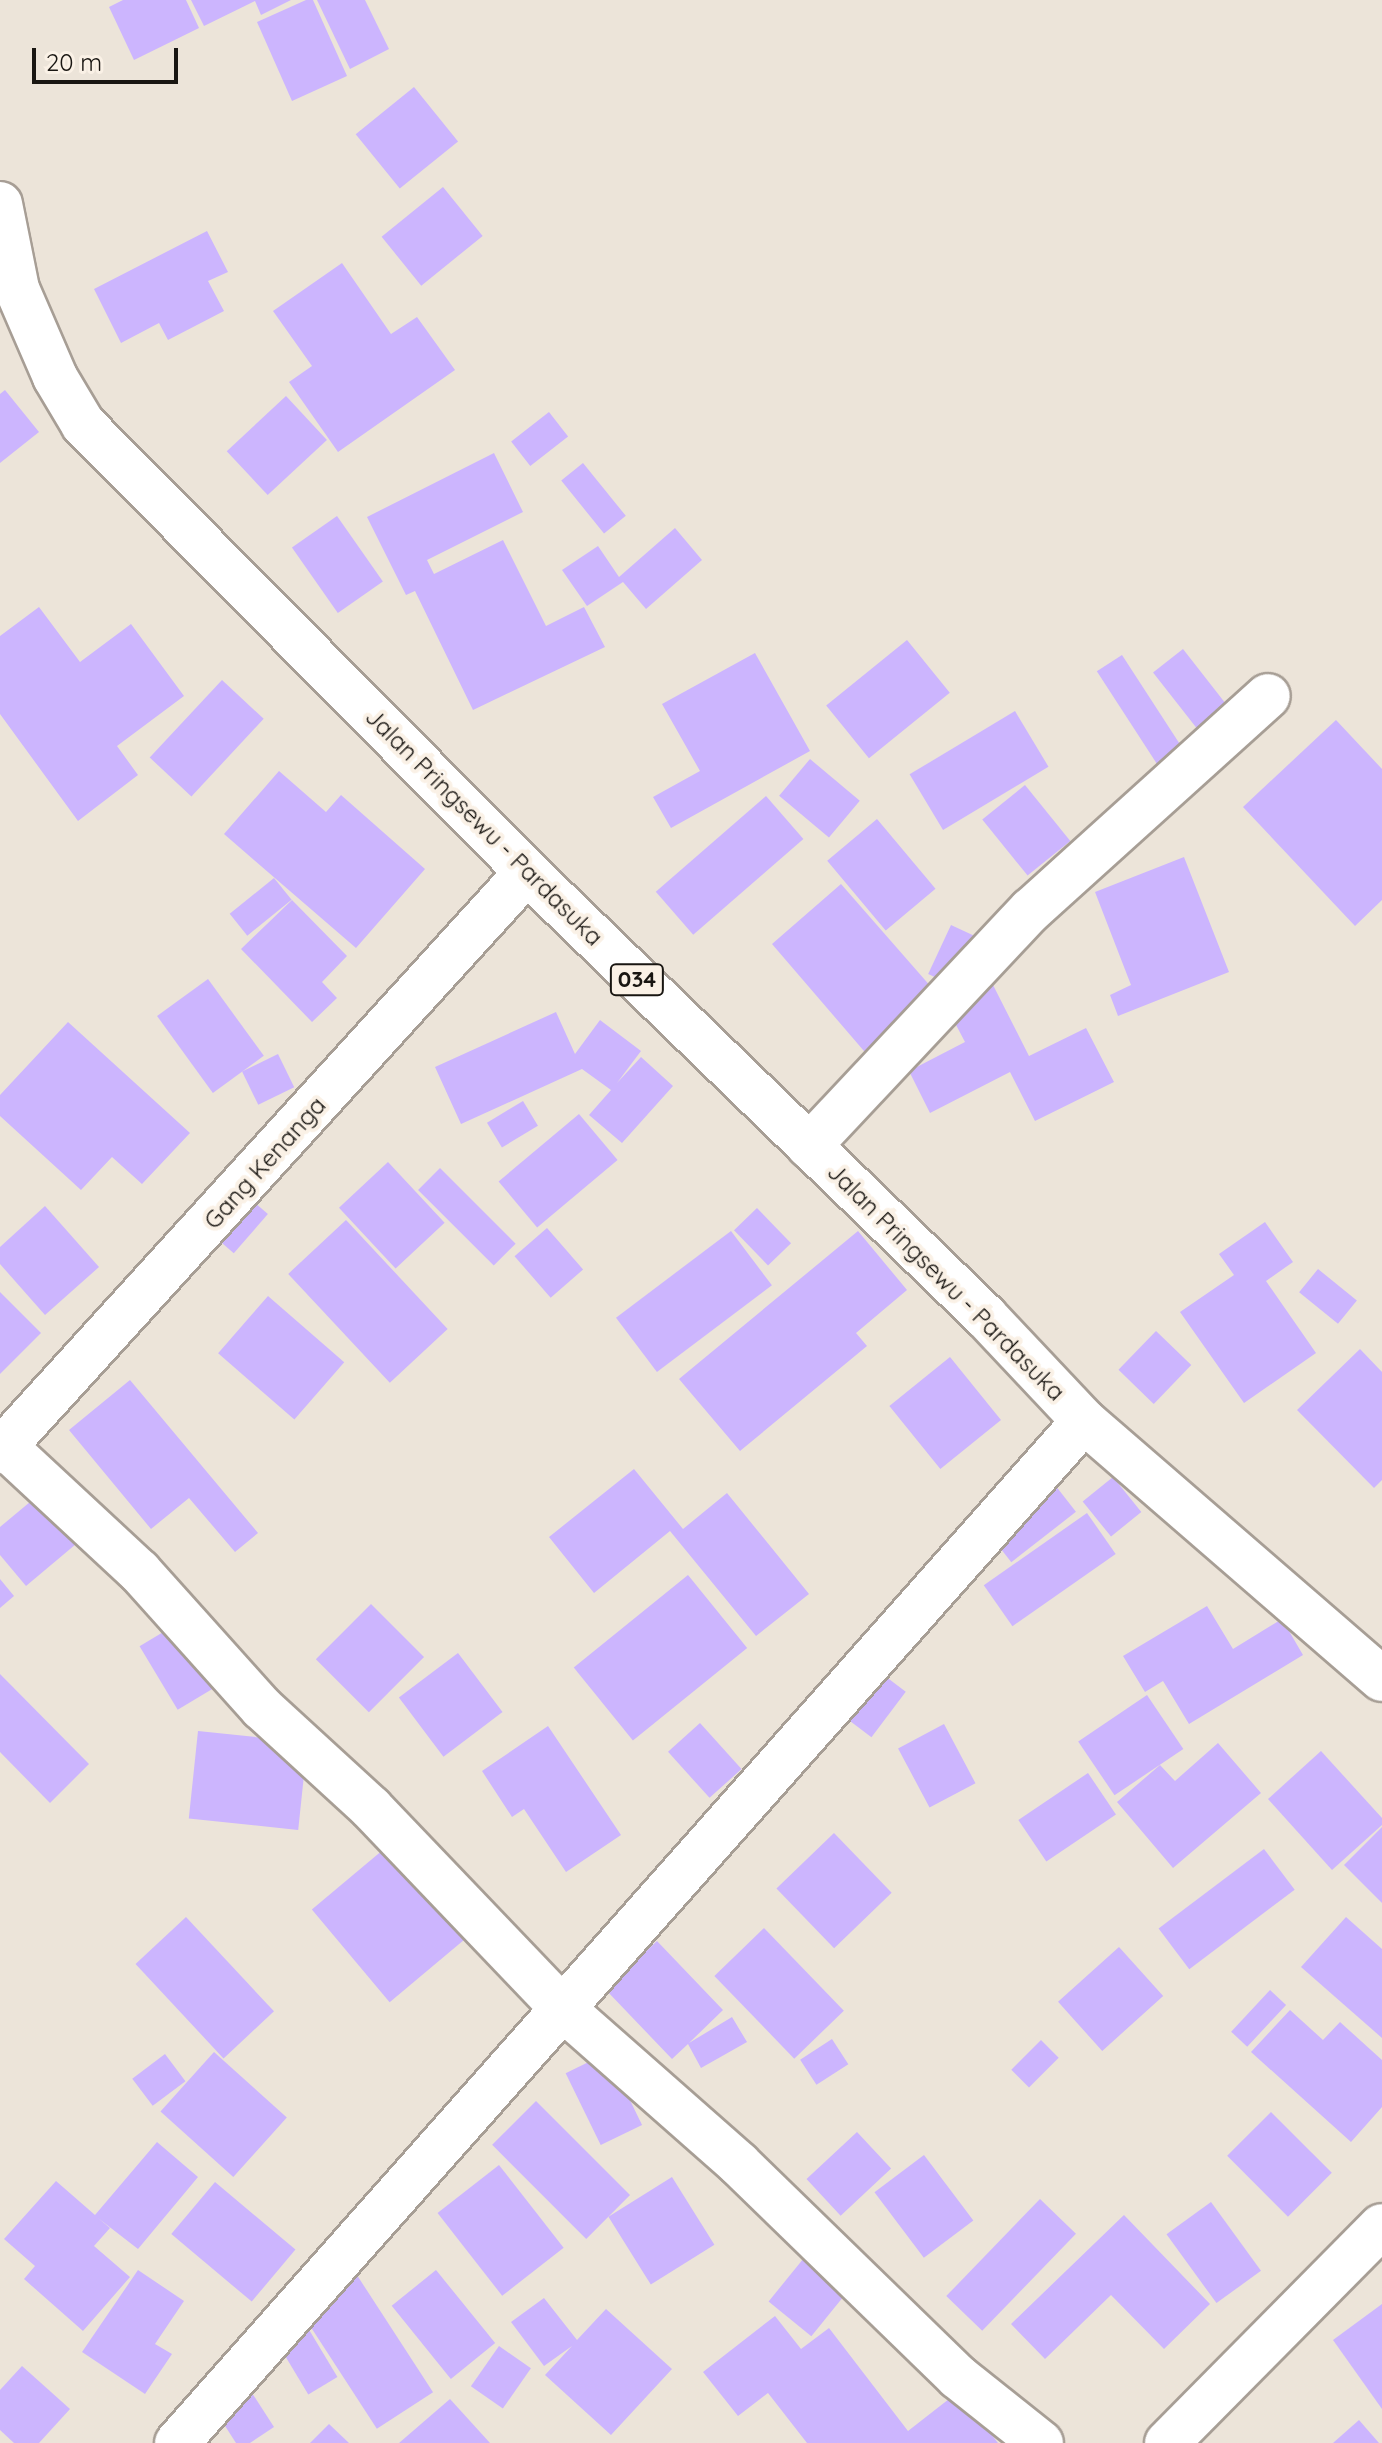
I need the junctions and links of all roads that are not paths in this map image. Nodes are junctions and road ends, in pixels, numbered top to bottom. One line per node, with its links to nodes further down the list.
1 (0, 204): 3 (street, Jalan Pringsewu - Pardasuka / 034)
2 (1268, 696): 4 (street)
3 (527, 872): 4 (street, Jalan Pringsewu - Pardasuka / 034); 6 (street, Gang Kenanga)
4 (809, 1146): 5 (street, Jalan Pringsewu - Pardasuka / 034)
5 (1084, 1421): 7 (street, Jalan Pringsewu - Pardasuka / 034); 8 (street)
6 (2, 1446): 8 (street)
7 (1382, 1679)
8 (561, 2007): 10 (street); 11 (street)
9 (1382, 2226): 12 (street)
10 (177, 2443)
11 (1041, 2443)
12 (1167, 2443)

